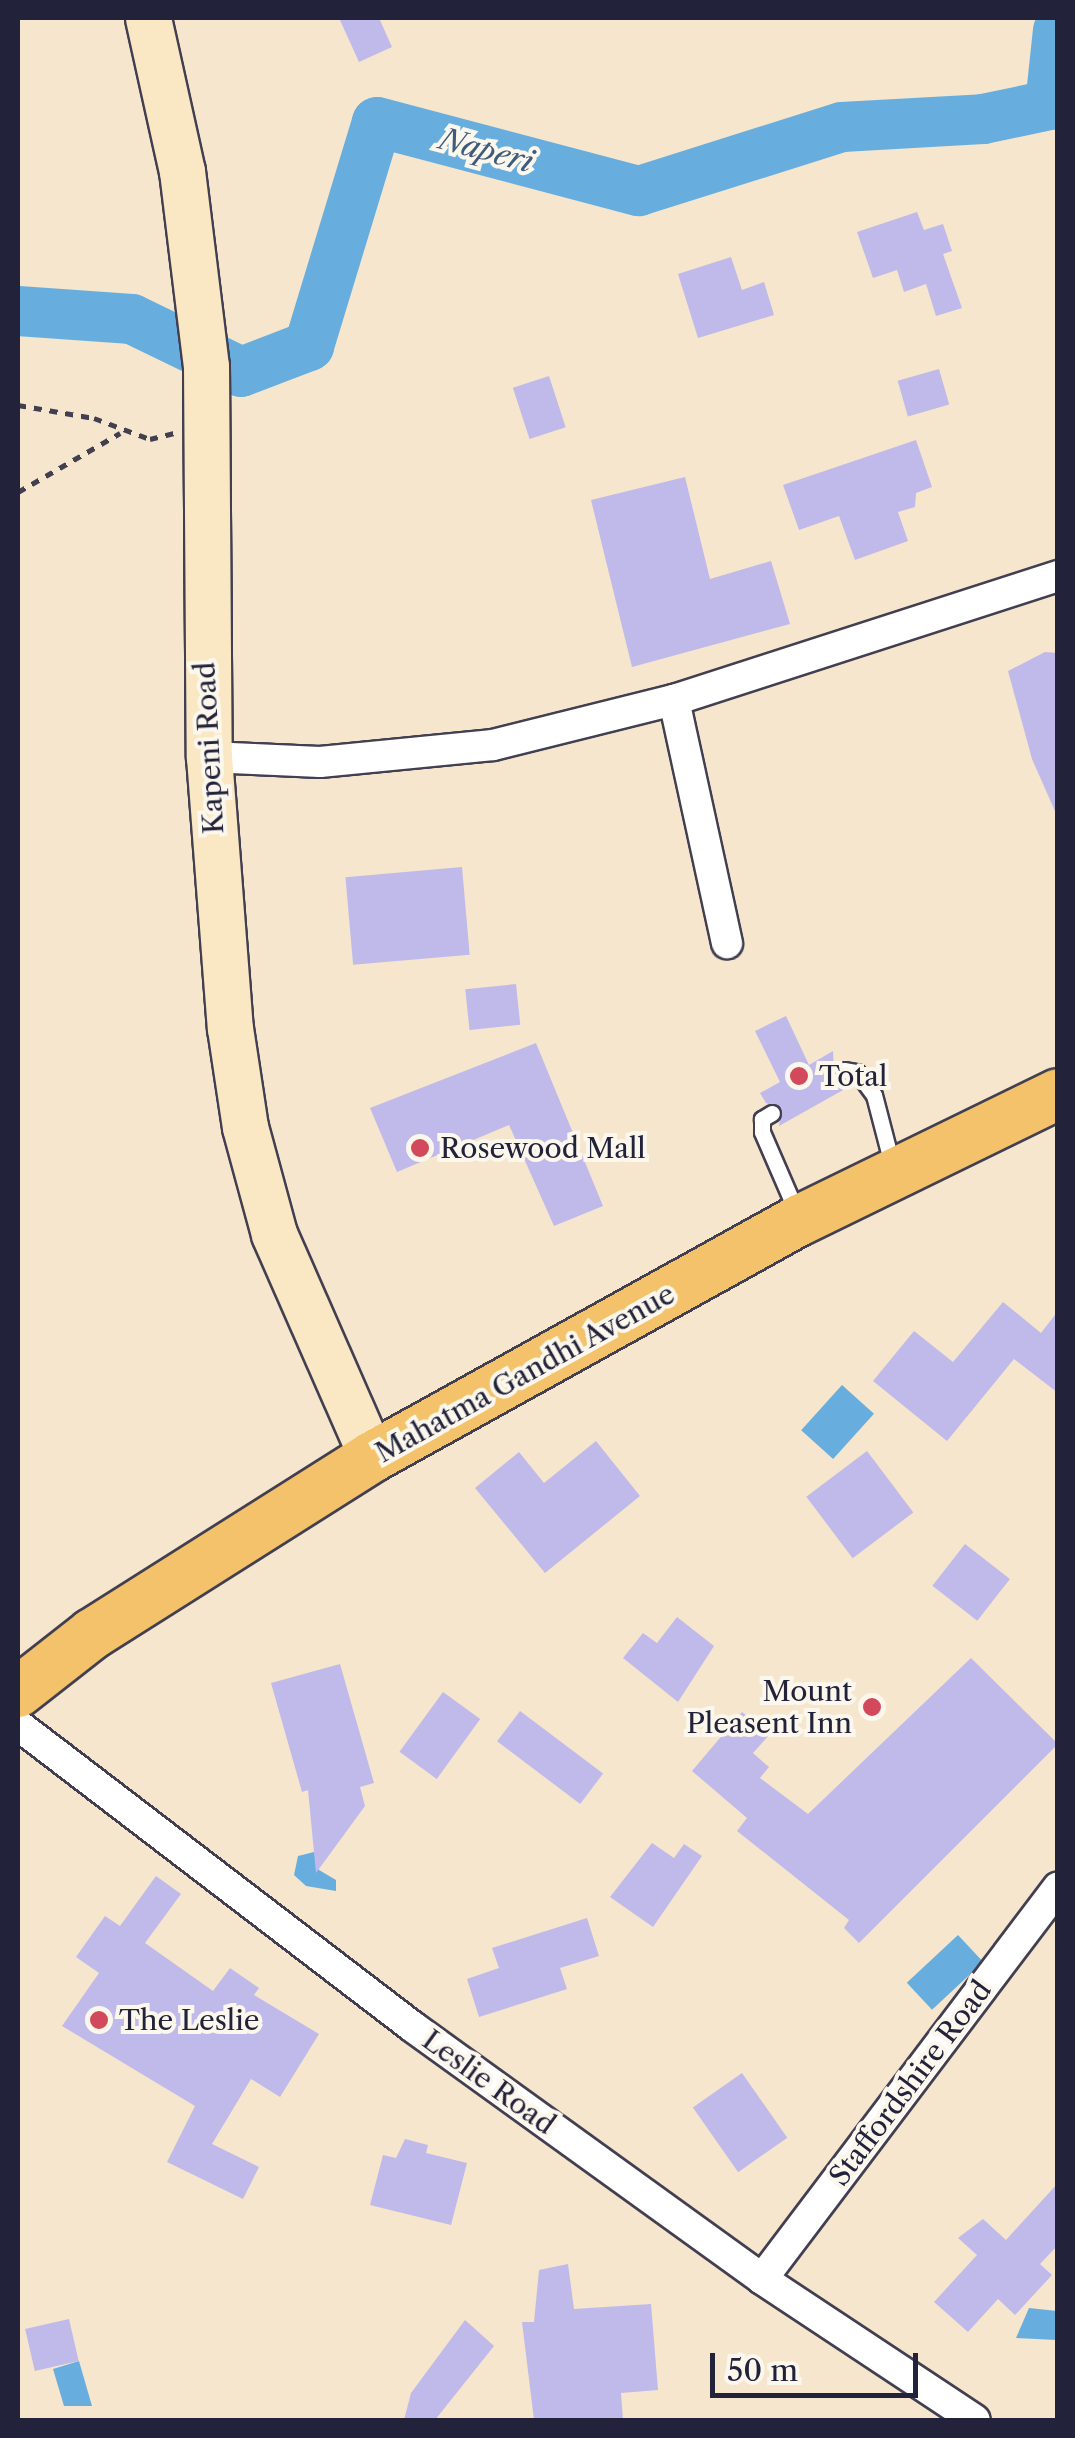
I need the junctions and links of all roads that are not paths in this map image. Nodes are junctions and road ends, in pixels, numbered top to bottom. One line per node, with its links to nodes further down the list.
1 (148, 18): 4 (main road, Kapeni Road)
2 (1058, 576): 3 (street)
3 (674, 700): 4 (street); 5 (street)
4 (209, 757): 11 (main road, Kapeni Road)
5 (727, 942)
6 (844, 1070): 9 (lane)
7 (1058, 1094): 9 (main road, Mahatma Gandhi Avenue)
8 (772, 1113): 10 (lane)
9 (894, 1172): 10 (main road, Mahatma Gandhi Avenue)
10 (800, 1220): 11 (main road, Mahatma Gandhi Avenue)
11 (372, 1457): 12 (main road, Mahatma Gandhi Avenue)
12 (18, 1692)
13 (18, 1725): 15 (street, Leslie Road)
14 (1058, 1887): 15 (street, Staffordshire Road)
15 (762, 2279): 16 (street, Leslie Road)
16 (974, 2420)

